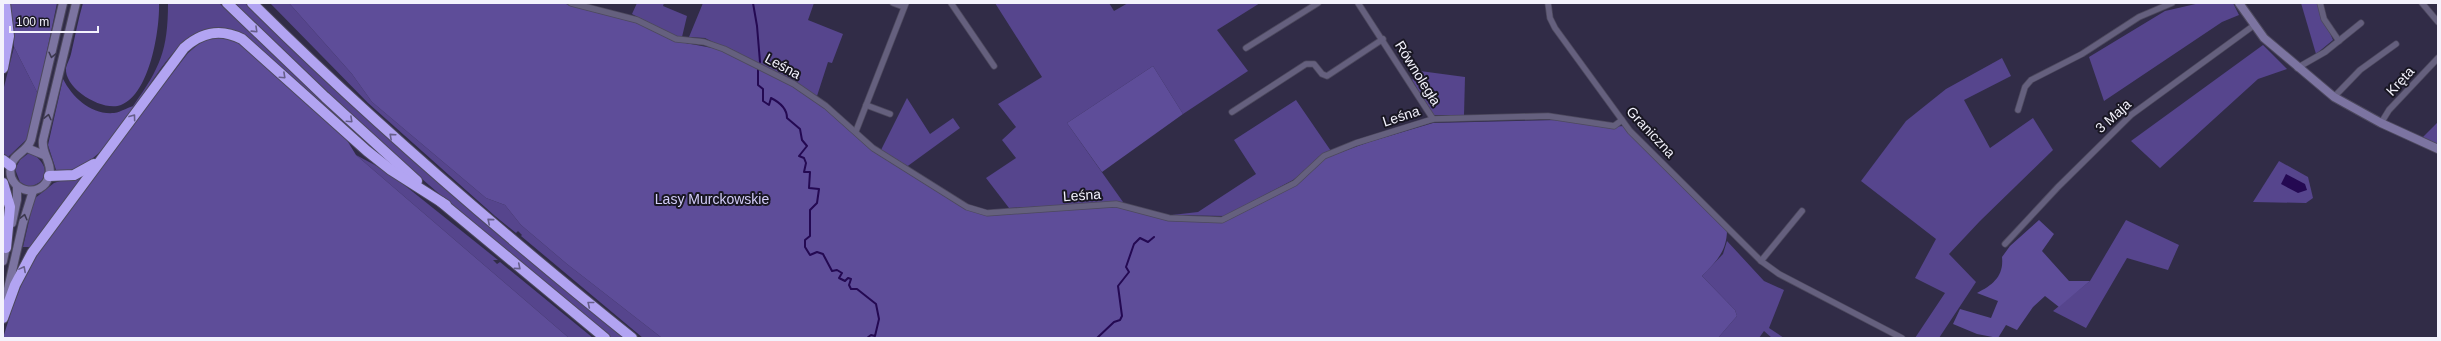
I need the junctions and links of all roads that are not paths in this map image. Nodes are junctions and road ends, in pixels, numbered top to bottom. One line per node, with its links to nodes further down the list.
1 (5, 3): 27 (highway)
2 (64, 3): 39 (street, one-way to 39)
3 (76, 3): 42 (street, one-way to 3)
4 (228, 3): 48 (highway, one-way to 48)
5 (252, 3): 29 (highway)
6 (262, 3): 29 (highway)
7 (570, 3): 38 (street, Leśna)
8 (893, 3): 17 (street)
9 (951, 3): 26 (street)
10 (1318, 3): 24 (street)
11 (1358, 3): 21 (street, Równoległa)
12 (1548, 3): 36 (street, Graniczna)
13 (2172, 3): 32 (street)
14 (2239, 3): 20 (street)
15 (2320, 3): 22 (street)
16 (2422, 3): 18 (street)
17 (905, 5): 31 (street)
18 (2438, 22)
19 (2361, 23): 22 (street)
20 (2253, 26): 28 (street); 50 (street, 3 Maja)
21 (1383, 39): 33 (street, Równoległa); 35 (street, Równoległa)
22 (2339, 42): 28 (street)
23 (2396, 44): 30 (street)
24 (1246, 48)
25 (2438, 58): 37 (street, Kręta)
26 (994, 66)
27 (3, 68)
28 (2297, 68): 30 (street)
29 (337, 85): 57 (highway, one-way to 29)
30 (2334, 97): 37 (street)
31 (866, 105): 34 (street); 38 (street)
32 (2018, 110)
33 (1232, 112)
34 (890, 114)
35 (1433, 119): 36 (street, Leśna); 38 (street, Leśna)
36 (1622, 120): 52 (street, Graniczna)
37 (2381, 123): 41 (street)
38 (856, 131)
39 (27, 148): 42 (street); 43 (street)
40 (109, 149): 44 (highway); 48 (highway, one-way to 48); 55 (highway, one-way to 40)
41 (2438, 149)
42 (44, 155): 44 (street)
43 (7, 163): 46 (street)
44 (49, 176): 47 (street)
45 (3, 183): 51 (highway)
46 (17, 187): 47 (street); 51 (street)
47 (33, 191): 54 (street, one-way to 47)
48 (446, 205): 56 (highway, one-way to 56)
49 (1802, 211): 52 (street)
50 (2005, 244)
51 (6, 248): 53 (street)
52 (1761, 261): 58 (street, Graniczna)
53 (3, 262)
54 (3, 310)
55 (3, 318)
56 (605, 338)
57 (632, 338)
58 (1902, 338)

